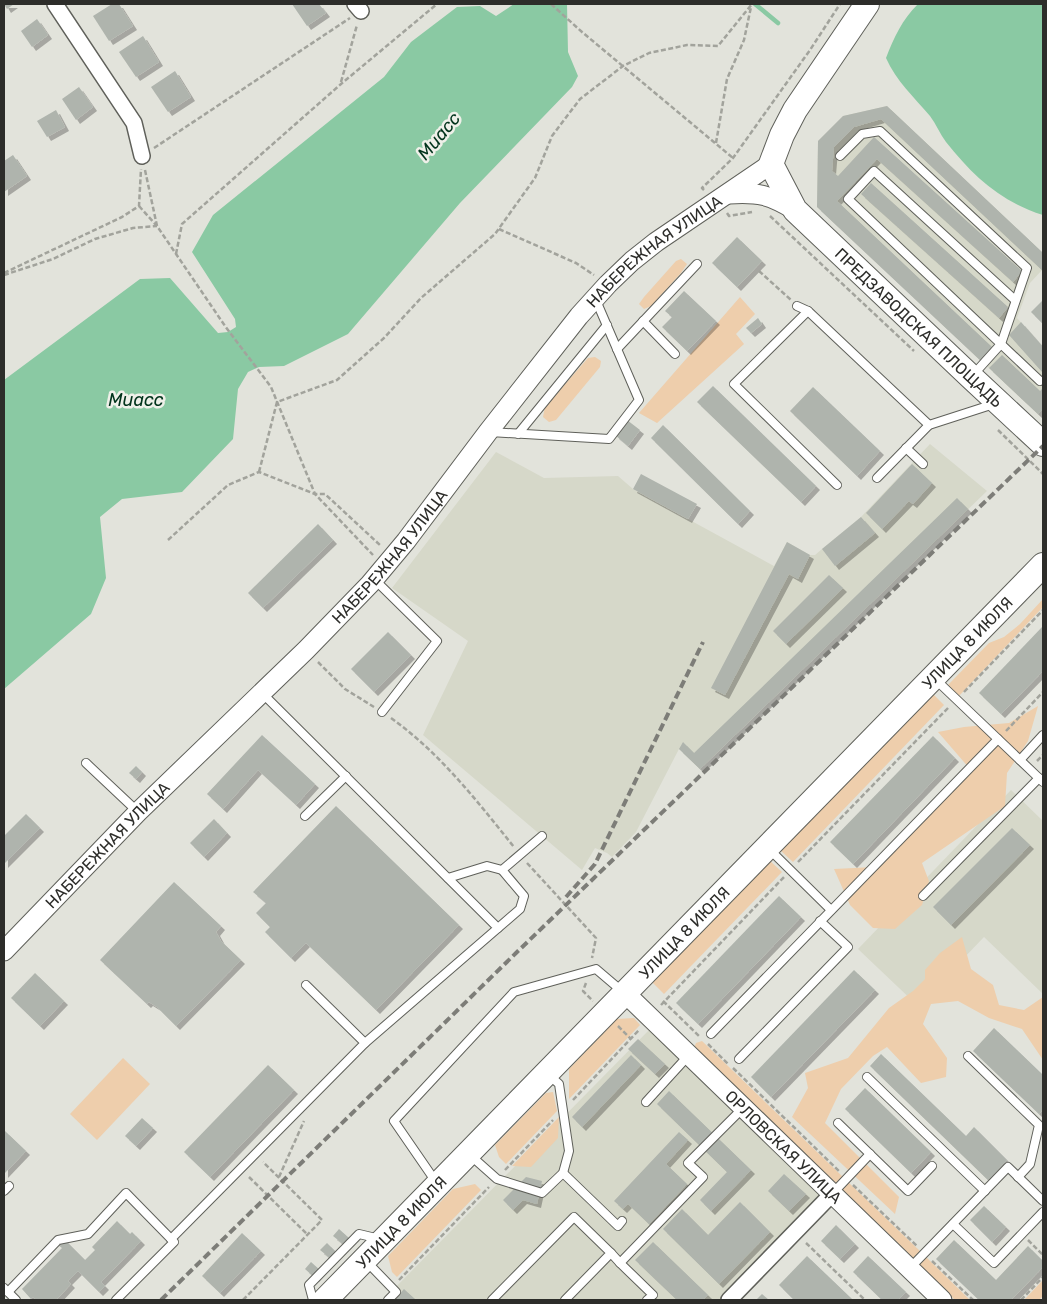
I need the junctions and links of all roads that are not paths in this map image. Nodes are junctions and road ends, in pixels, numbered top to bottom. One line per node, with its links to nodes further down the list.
1 (55, 4): 3 (street)
2 (867, 4): 5 (main road)
3 (142, 156)
4 (840, 156): 10 (lane)
5 (771, 164): 6 (street, НАБЕРЕЖНАЯ УЛИЦА); 7 (main road, ПРЕДЗАВОДСКАЯ ПЛОЩАДЬ)
6 (721, 198): 7 (street); 9 (street, НАБЕРЕЖНАЯ УЛИЦА)
7 (795, 210): 18 (main road, ПРЕДЗАВОДСКАЯ ПЛОЩАДЬ)
8 (697, 264): 13 (lane)
9 (601, 290): 14 (lane); 22 (street, НАБЕРЕЖНАЯ УЛИЦА)
10 (1015, 300): 15 (lane); 15 (lane)
11 (797, 306): 12 (lane)
12 (808, 311): 21 (lane); 28 (lane)
13 (643, 321): 16 (lane); 17 (lane)
14 (608, 325): 16 (lane); 23 (lane)
15 (1001, 344): 18 (lane); 19 (lane)
16 (616, 348): 23 (lane)
17 (675, 354)
18 (971, 377): 20 (main road, ПРЕДЗАВОДСКАЯ ПЛОЩАДЬ)
19 (1040, 381)
20 (988, 407): 21 (lane); 24 (main road, ПРЕДЗАВОДСКАЯ ПЛОЩАДЬ)
21 (929, 425): 25 (lane)
22 (488, 432): 23 (lane); 30 (street, НАБЕРЕЖНАЯ УЛИЦА)
23 (518, 434)
24 (1043, 444)
25 (906, 448): 26 (lane); 27 (lane)
26 (923, 464)
27 (878, 478)
28 (837, 485)
29 (1043, 565): 32 (main road, УЛИЦА 8 ИЮЛЯ)
30 (374, 579): 34 (street, НАБЕРЕЖНАЯ УЛИЦА); 35 (lane)
31 (1043, 580): 32 (main road)
32 (1018, 590): 33 (main road, УЛИЦА 8 ИЮЛЯ)
33 (933, 678): 37 (lane); 45 (main road, УЛИЦА 8 ИЮЛЯ)
34 (262, 692): 40 (lane); 42 (street, НАБЕРЕЖНАЯ УЛИЦА)
35 (382, 712)
36 (1043, 735): 38 (lane)
37 (998, 739): 38 (lane); 49 (lane)
38 (1020, 760): 41 (lane)
39 (86, 763): 42 (lane)
40 (346, 776): 43 (lane); 47 (lane)
41 (1041, 780): 48 (lane)
42 (138, 812): 52 (street, НАБЕРЕЖНАЯ УЛИЦА)
43 (305, 816)
44 (542, 836): 46 (lane)
45 (768, 847): 49 (lane); 54 (main road, УЛИЦА 8 ИЮЛЯ)
46 (502, 870): 47 (lane); 51 (lane)
47 (448, 878): 51 (lane)
48 (923, 896)
49 (831, 910): 50 (lane)
50 (820, 921): 55 (lane); 59 (lane)
51 (498, 928): 56 (lane)
52 (4, 951)
53 (306, 985): 56 (lane)
54 (625, 994): 57 (street, ОРЛОВСКАЯ УЛИЦА); 60 (main road, УЛИЦА 8 ИЮЛЯ); 70 (lane)
55 (711, 1034)
56 (365, 1043): 77 (lane)
57 (689, 1055): 62 (lane); 63 (street, ОРЛОВСКАЯ УЛИЦА)
58 (968, 1056): 69 (lane)
59 (739, 1059)
60 (547, 1073): 65 (main road, УЛИЦА 8 ИЮЛЯ); 68 (lane)
61 (867, 1077): 71 (lane)
62 (646, 1102)
63 (743, 1108): 72 (street, ОРЛОВСКАЯ УЛИЦА); 81 (lane)
64 (838, 1124): 66 (lane)
65 (469, 1154): 68 (lane); 70 (main road, УЛИЦА 8 ИЮЛЯ)
66 (870, 1154): 67 (lane); 72 (lane)
67 (932, 1166)
68 (563, 1173): 75 (lane)
69 (1018, 1177): 71 (lane); 73 (lane)
70 (438, 1185): 78 (main road, УЛИЦА 8 ИЮЛЯ)
71 (985, 1191): 76 (lane)
72 (832, 1194): 82 (street, ОРЛОВСКАЯ УЛИЦА); 92 (street)
73 (1043, 1201)
74 (1043, 1212): 76 (lane)
75 (622, 1222)
76 (953, 1224): 82 (lane)
77 (171, 1239): 83 (lane); 85 (lane)
78 (384, 1240): 80 (main road, УЛИЦА 8 ИЮЛЯ); 86 (lane)
79 (611, 1254): 81 (lane); 89 (lane); 90 (lane)
80 (365, 1260): 87 (main road, УЛИЦА 8 ИЮЛЯ); 88 (lane)
81 (620, 1263): 91 (lane)
82 (909, 1269): 93 (street, ОРЛОВСКАЯ УЛИЦА)
83 (6, 1290): 84 (lane)
84 (16, 1300)
85 (116, 1300)
86 (312, 1300)
87 (325, 1300)
88 (388, 1300)
89 (492, 1300)
90 (565, 1300)
91 (647, 1300)
92 (730, 1300)
93 (942, 1300)

